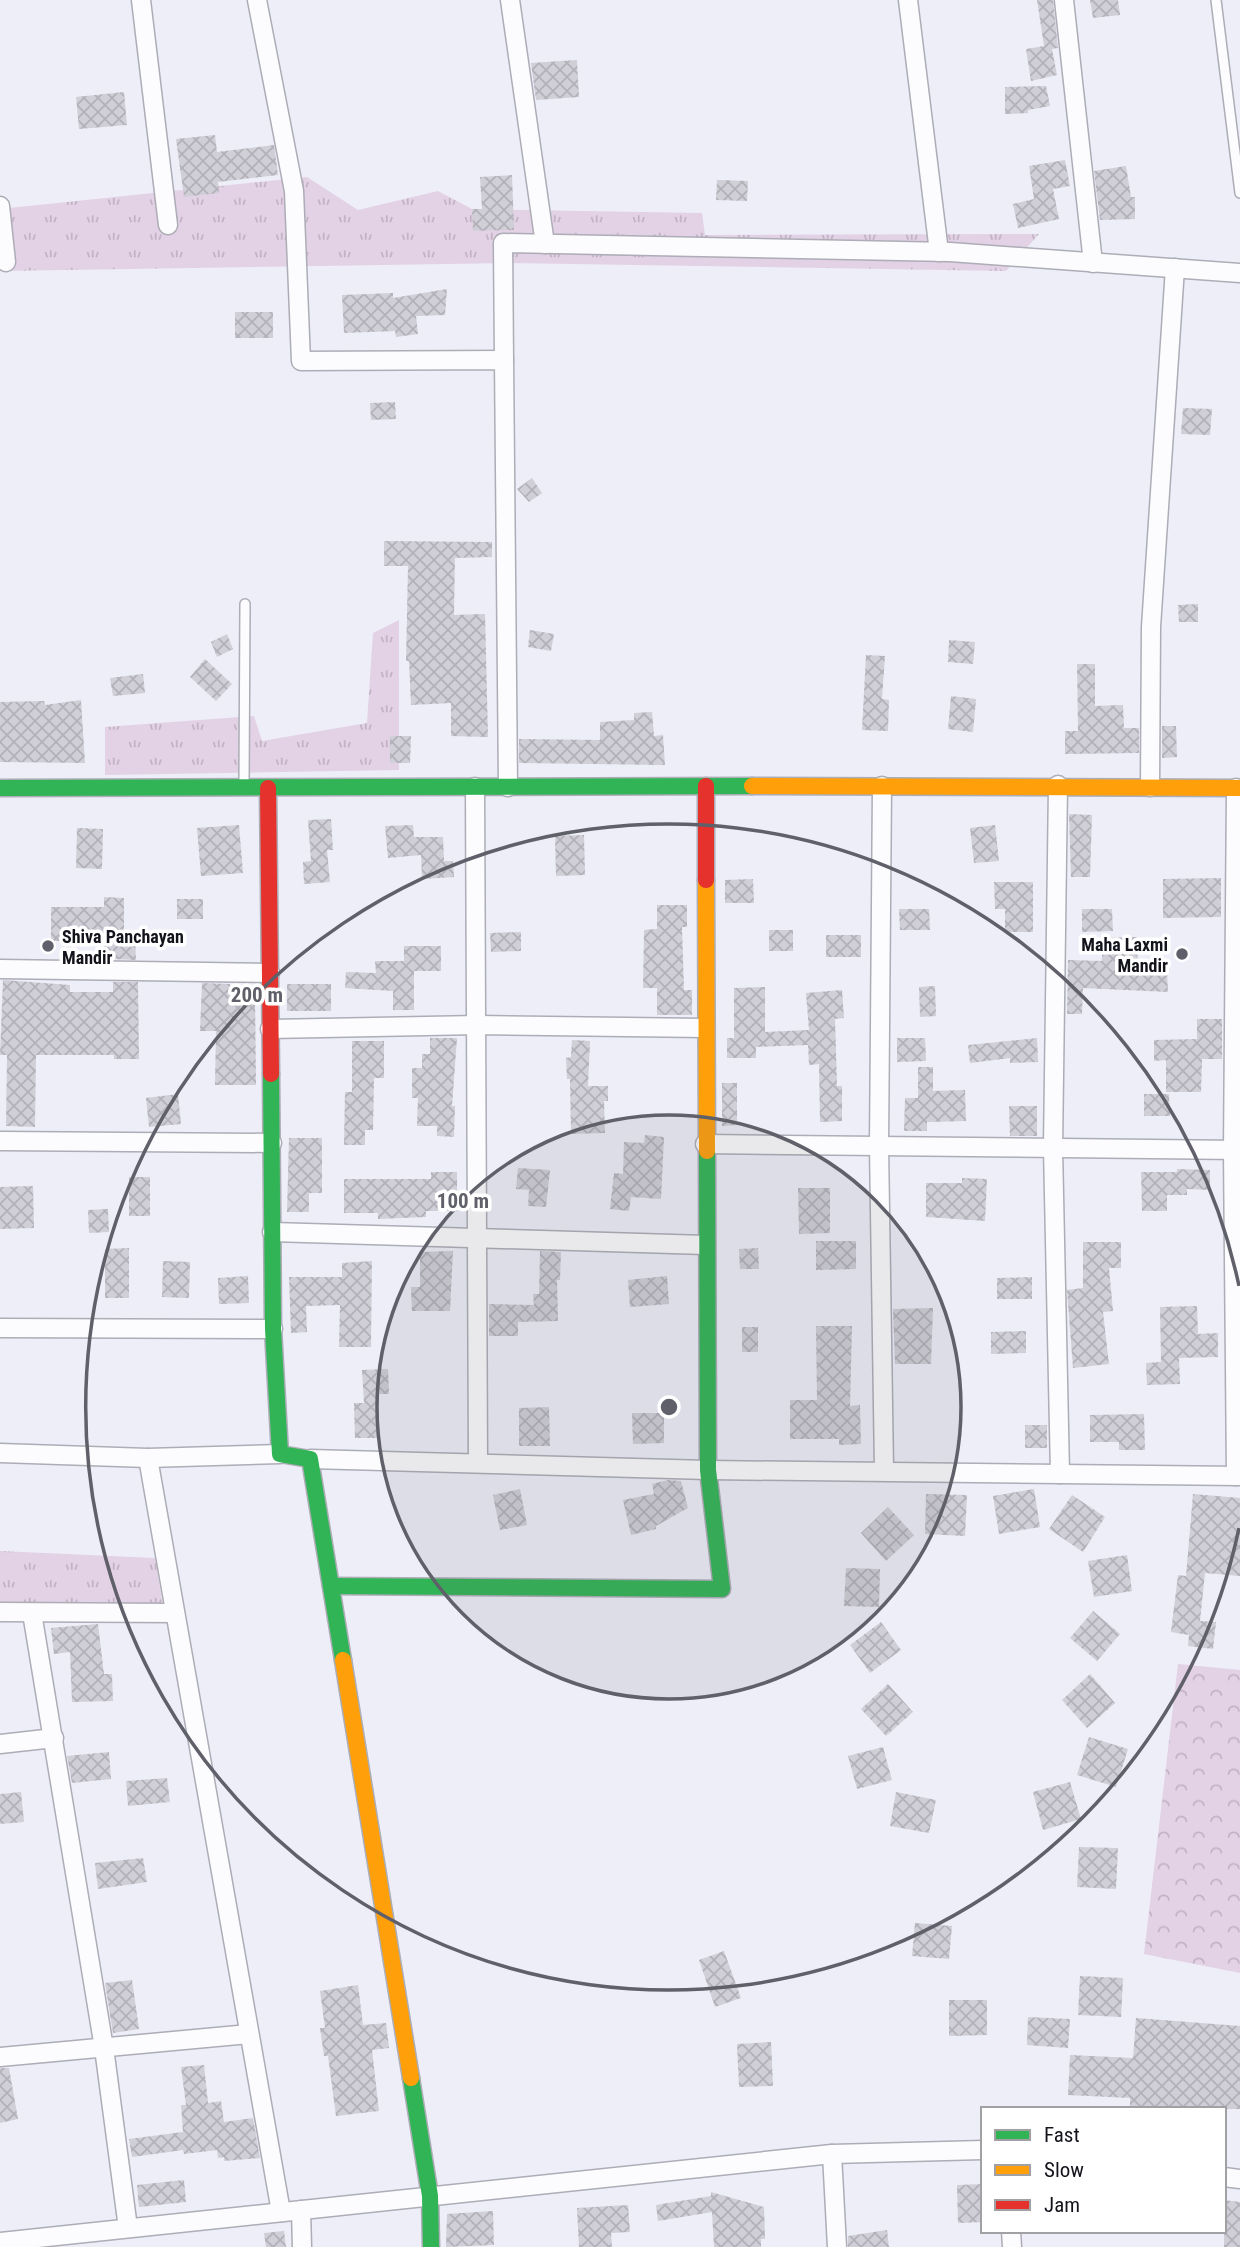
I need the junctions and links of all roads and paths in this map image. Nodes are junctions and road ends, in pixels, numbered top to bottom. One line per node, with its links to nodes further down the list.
1 (141, 0): 10 (street)
2 (257, 0): 17 (street)
3 (510, 0): 11 (street)
4 (908, 0): 12 (street)
5 (1064, 0): 14 (street)
6 (1216, 0): 7 (lane)
7 (1237, 149): 8 (lane)
8 (1240, 193)
9 (0, 206): 13 (street)
10 (168, 225)
11 (545, 244): 12 (street); 17 (street)
12 (939, 252): 14 (street)
13 (6, 262)
14 (1093, 262): 15 (street)
15 (1175, 268): 16 (street); 23 (street)
16 (1240, 273)
17 (504, 360): 22 (street)
18 (245, 604): 25 (lane)
19 (1058, 785): 21 (street); 23 (street); 38 (street)
20 (706, 786): 21 (street); 22 (street); 32 (street)
21 (882, 786): 37 (street)
22 (508, 787): 27 (street)
23 (1150, 787): 28 (street)
24 (0, 788): 25 (street)
25 (244, 788): 26 (street)
26 (268, 788): 27 (street); 30 (street)
27 (475, 788): 31 (street)
28 (1238, 788): 39 (street)
29 (0, 969): 30 (street)
30 (270, 973): 33 (street)
31 (478, 1025): 32 (street); 33 (street); 41 (street)
32 (705, 1028): 36 (street)
33 (270, 1029): 35 (street)
34 (0, 1141): 35 (street)
35 (272, 1143): 40 (street)
36 (705, 1144): 37 (street); 42 (street)
37 (879, 1146): 38 (street); 51 (street)
38 (1054, 1148): 39 (street); 52 (street)
39 (1236, 1150): 53 (street)
40 (272, 1232): 41 (street); 44 (street)
41 (479, 1235): 42 (street); 49 (street)
42 (706, 1244): 50 (street)
43 (0, 1328): 44 (street)
44 (273, 1328): 46 (street)
45 (0, 1453): 47 (street)
46 (280, 1454): 47 (street); 48 (street)
47 (148, 1458): 57 (street)
48 (310, 1459): 49 (street); 54 (street)
49 (478, 1463): 50 (street)
50 (708, 1470): 51 (street); 54 (street)
51 (884, 1470): 52 (street)
52 (1060, 1474): 53 (street)
53 (1238, 1476)
54 (331, 1586): 65 (street)
55 (0, 1612): 56 (street)
56 (32, 1613): 57 (street); 58 (street)
57 (175, 1614): 60 (street)
58 (54, 1738): 59 (street); 61 (street)
59 (0, 1744)
60 (250, 2035): 61 (street); 67 (street)
61 (104, 2048): 62 (street); 68 (street)
62 (0, 2057)
63 (981, 2150): 64 (street)
64 (832, 2154): 65 (street); 72 (street)
65 (430, 2196): 66 (street); 71 (street)
66 (301, 2210): 67 (street); 70 (street)
67 (281, 2212): 68 (street)
68 (128, 2228): 69 (street)
69 (0, 2242)
70 (302, 2247)
71 (431, 2247)
72 (836, 2247)

